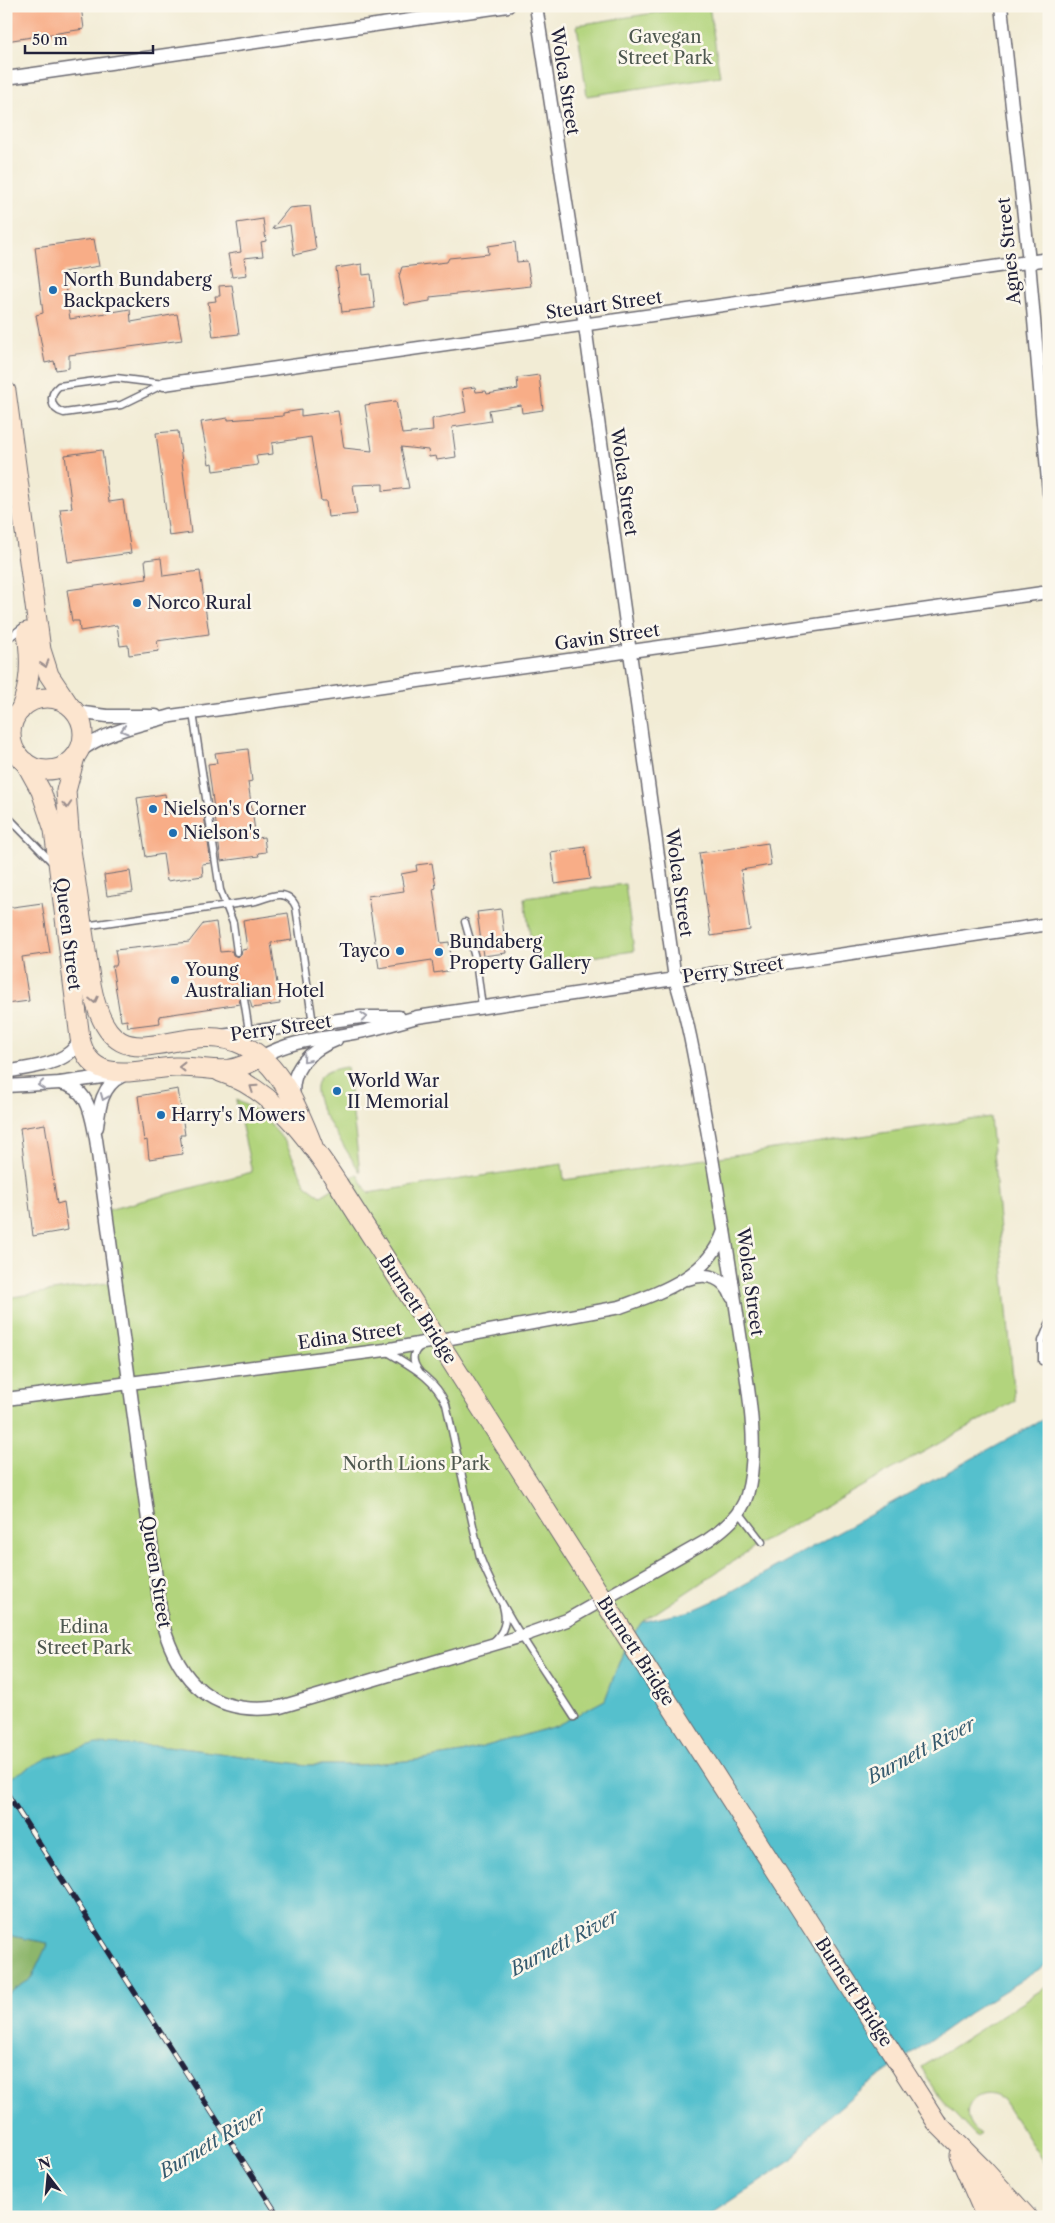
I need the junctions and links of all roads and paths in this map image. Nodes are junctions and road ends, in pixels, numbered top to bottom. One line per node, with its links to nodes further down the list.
1 (508, 6): 4 (street)
2 (536, 6): 7 (street, Wolca Street)
3 (1002, 6): 6 (street, Agnes Street)
4 (6, 78)
5 (1049, 259): 6 (street, Steuart Street)
6 (1029, 262): 7 (street, Steuart Street); 11 (street, Agnes Street)
7 (585, 326): 8 (street, Steuart Street); 15 (street, Wolca Street)
8 (164, 384): 8 (lane, Steuart Street)
9 (6, 391): 16 (main road, one-way to 16)
10 (6, 486): 13 (main road)
11 (1049, 492)
12 (1049, 592): 15 (street, Gavin Street)
13 (26, 625): 14 (lane); 19 (main road)
14 (6, 640)
15 (630, 651): 17 (street, Gavin Street); 29 (street, Wolca Street)
16 (73, 709): 18 (street, Gavin Street); 19 (main road); 20 (main road)
17 (194, 713): 18 (street, Gavin Street); 24 (lane)
18 (171, 716): 20 (street, Gavin Street, one-way to 20)
19 (14, 717): 21 (main road)
20 (77, 754): 21 (main road); 27 (main road, Queen Street, one-way to 27)
21 (17, 758): 23 (main road, Queen Street)
22 (6, 815): 23 (lane)
23 (60, 871): 27 (main road, Queen Street)
24 (226, 905): 27 (lane); 28 (lane); 33 (lane)
25 (465, 922): 31 (lane)
26 (1049, 924): 29 (street, Perry Street)
27 (75, 927): 36 (main road, Queen Street); 38 (main road, Queen Street, one-way to 38)
28 (237, 952)
29 (674, 979): 31 (street, Perry Street); 48 (street, Wolca Street)
30 (243, 993): 34 (lane)
31 (482, 1007): 32 (street, Perry Street)
32 (417, 1017): 33 (street, Perry Street, one-way to 32); 35 (street, Perry Street)
33 (313, 1024): 34 (street, Perry Street)
34 (248, 1031): 37 (street, Perry Street)
35 (364, 1031): 39 (street, Perry Street); 45 (street, one-way to 45)
36 (80, 1038): 41 (street); 42 (main road, Queen Street)
37 (211, 1038): 38 (main road, Perry Street); 39 (main road, Burnett Bridge)
38 (146, 1046): 42 (main road)
39 (261, 1057): 40 (main road, Perry Street); 45 (main road, Burnett Bridge)
40 (216, 1071): 42 (main road, Perry Street, one-way to 42); 47 (main road, Burnett Bridge, one-way to 40)
41 (6, 1072)
42 (136, 1072): 43 (street, Perry Street); 46 (street, Queen Street, one-way to 46)
43 (60, 1084): 44 (street, Perry Street, one-way to 44); 46 (street, Queen Street)
44 (6, 1086)
45 (295, 1104): 47 (main road, Burnett Bridge)
46 (96, 1140): 56 (street, Queen Street)
47 (313, 1146): 64 (main road, Burnett Bridge, bridge)
48 (725, 1229): 49 (street, Edina Street); 50 (street, Wolca Street)
49 (679, 1282): 50 (street); 52 (street, Edina Street)
50 (736, 1310): 58 (street, Wolca Street)
51 (1049, 1324): 54 (lane)
52 (433, 1342): 53 (street, Edina Street); 55 (lane)
53 (385, 1350): 55 (lane); 56 (street, Edina Street)
54 (1042, 1361)
55 (424, 1375): 60 (lane)
56 (128, 1382): 57 (street, Edina Street); 62 (street, Queen Street)
57 (6, 1399)
58 (740, 1512): 59 (lane); 61 (street, Wolca Street)
59 (762, 1542)
60 (500, 1598): 61 (lane); 62 (lane)
61 (522, 1636): 62 (street, Queen Street); 63 (lane)
62 (481, 1648)
63 (574, 1717)
64 (937, 2123): 65 (main road, Burnett Bridge); 68 (main road)
65 (959, 2155): 66 (main road); 67 (main road)
66 (986, 2217)
67 (1006, 2217)
68 (1027, 2217)

